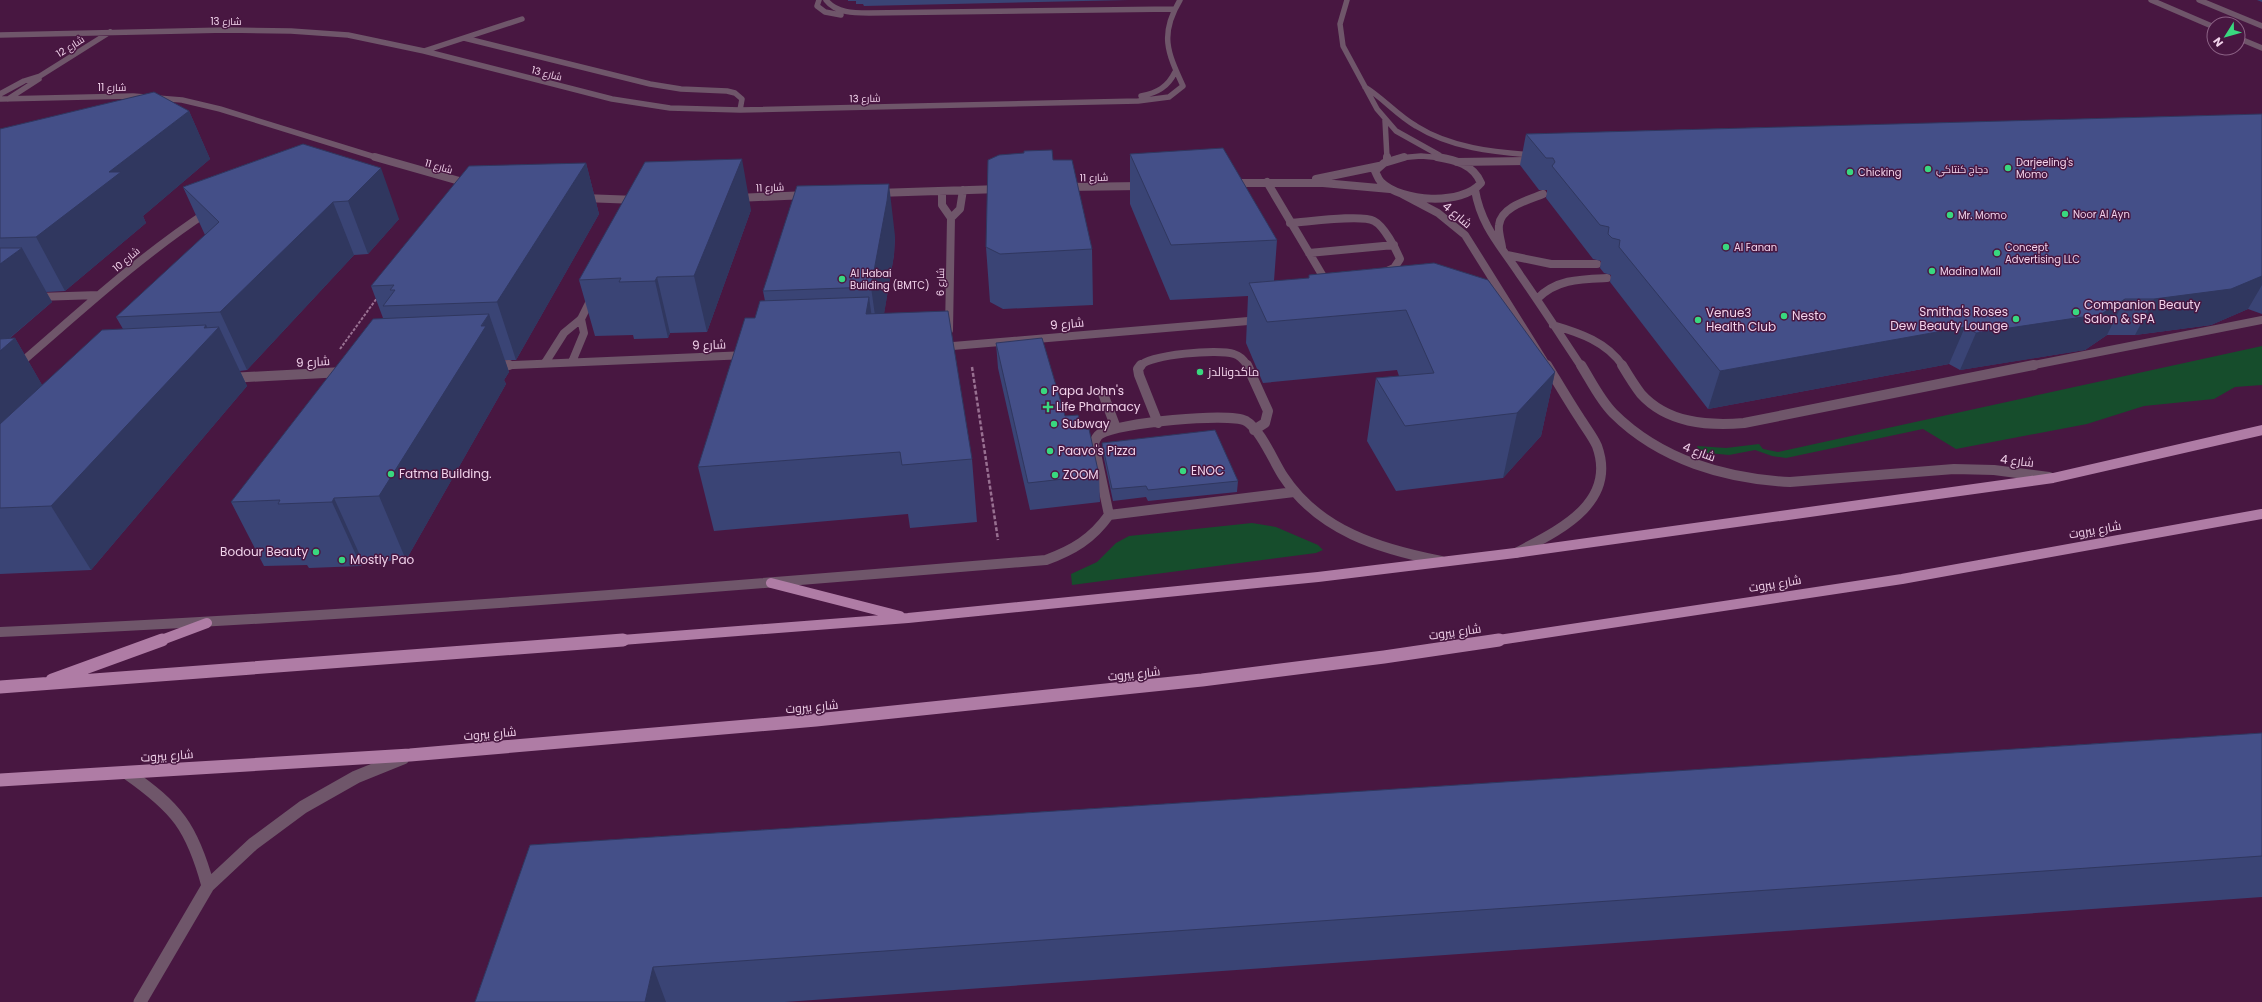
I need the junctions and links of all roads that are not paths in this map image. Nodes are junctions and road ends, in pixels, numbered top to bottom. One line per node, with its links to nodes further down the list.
1 (819, 0): 8 (street)
2 (826, 0): 8 (street)
3 (1180, 0): 7 (street, شارع 13)
4 (1347, 0): 20 (street)
5 (2151, 0): 10 (street)
6 (2198, 0): 11 (street)
7 (1174, 9): 8 (street); 18 (street, شارع 13)
8 (883, 13)
9 (522, 19): 14 (street)
10 (2206, 24)
11 (2262, 26)
12 (110, 32): 13 (street, شارع 13); 17 (street, شارع 13); 19 (street, شارع 12)
13 (0, 35)
14 (464, 38): 17 (street); 25 (street)
15 (2246, 41): 16 (street)
16 (2262, 48)
17 (424, 51): 25 (street, شارع 13)
18 (1175, 72): 24 (street, شارع 13); 24 (street, شارع 13)
19 (40, 76): 21 (street, شارع 12); 23 (street, شارع 12)
20 (1365, 87): 26 (street); 33 (street)
21 (0, 94)
22 (0, 99): 23 (street, شارع 11)
23 (8, 99): 27 (street, شارع 11)
24 (1091, 101): 25 (street, شارع 13)
25 (740, 110)
26 (1385, 120): 31 (street); 32 (street)
27 (336, 146): 28 (street); 29 (street, شارع 11)
28 (329, 149)
29 (349, 150): 30 (street); 38 (street, شارع 11)
30 (336, 155)
31 (1447, 159): 32 (street); 33 (street)
32 (1387, 161): 34 (street)
33 (1457, 162): 44 (street, شارع 4)
34 (1379, 166): 36 (street); 42 (street)
35 (1267, 182): 36 (street); 37 (street); 55 (street)
36 (1290, 182): 42 (street)
37 (1219, 184)
38 (477, 185)
39 (1147, 185): 40 (street, شارع 11)
40 (1059, 188)
41 (1011, 189): 43 (street)
42 (1390, 189): 47 (street)
43 (963, 190): 45 (street); 54 (street)
44 (1475, 190): 47 (street); 57 (street, شارع 4)
45 (942, 191): 46 (street); 54 (street, شارع 6)
46 (872, 193)
47 (1402, 194): 91 (street, شارع 4)
48 (1543, 194): 57 (street)
49 (818, 195): 51 (street, شارع 11)
50 (576, 198): 52 (street)
51 (732, 198)
52 (648, 200)
53 (216, 206): 65 (street, شارع 10)
54 (951, 218): 73 (street, شارع 6)
55 (1290, 223): 56 (street); 58 (street)
56 (1394, 245): 58 (street); 61 (street)
57 (1504, 252): 60 (street); 67 (street, شارع 4)
58 (1309, 253): 62 (street)
59 (1597, 264): 60 (street)
60 (1565, 266): 64 (street)
61 (1378, 275)
62 (1340, 278)
63 (1608, 278): 64 (street)
64 (1576, 279): 67 (street)
65 (99, 295): 66 (street); 81 (street, شارع 10)
66 (29, 298)
67 (1537, 299): 72 (street, شارع 4)
68 (590, 303): 69 (street)
69 (581, 319): 76 (street); 77 (street)
70 (1268, 319): 73 (street, شارع 9)
71 (2262, 320): 72 (street)
72 (1553, 325): 87 (street, شارع 4)
73 (949, 346): 74 (street, شارع 9)
74 (933, 347)
75 (753, 355): 76 (street, شارع 9)
76 (572, 362): 77 (street, شارع 9)
77 (545, 363): 78 (street, شارع 9)
78 (481, 366)
79 (354, 372): 80 (street, شارع 9)
80 (220, 378)
81 (0, 382)
82 (1102, 391): 84 (street)
83 (1158, 423): 84 (street); 85 (street); 85 (street)
84 (1116, 428): 90 (street)
85 (1254, 430): 88 (street)
86 (2262, 430): 87 (main road)
87 (2052, 478): 91 (main road)
88 (1294, 492): 90 (street); 92 (street)
89 (2262, 514): 99 (main road, شارع بيروت)
90 (1109, 515): 93 (street)
91 (1515, 553): 92 (main road)
92 (1447, 562): 94 (main road)
93 (771, 583): 94 (main road); 95 (street)
94 (908, 618): 97 (main road)
95 (208, 623): 96 (street); 97 (main road)
96 (0, 632)
97 (40, 684): 98 (main road)
98 (0, 687)
99 (410, 755): 100 (main road, شارع بيروت); 102 (street)
100 (127, 773): 101 (main road, شارع بيروت); 102 (street)
101 (0, 780)
102 (208, 886): 103 (street)
103 (140, 1002)

